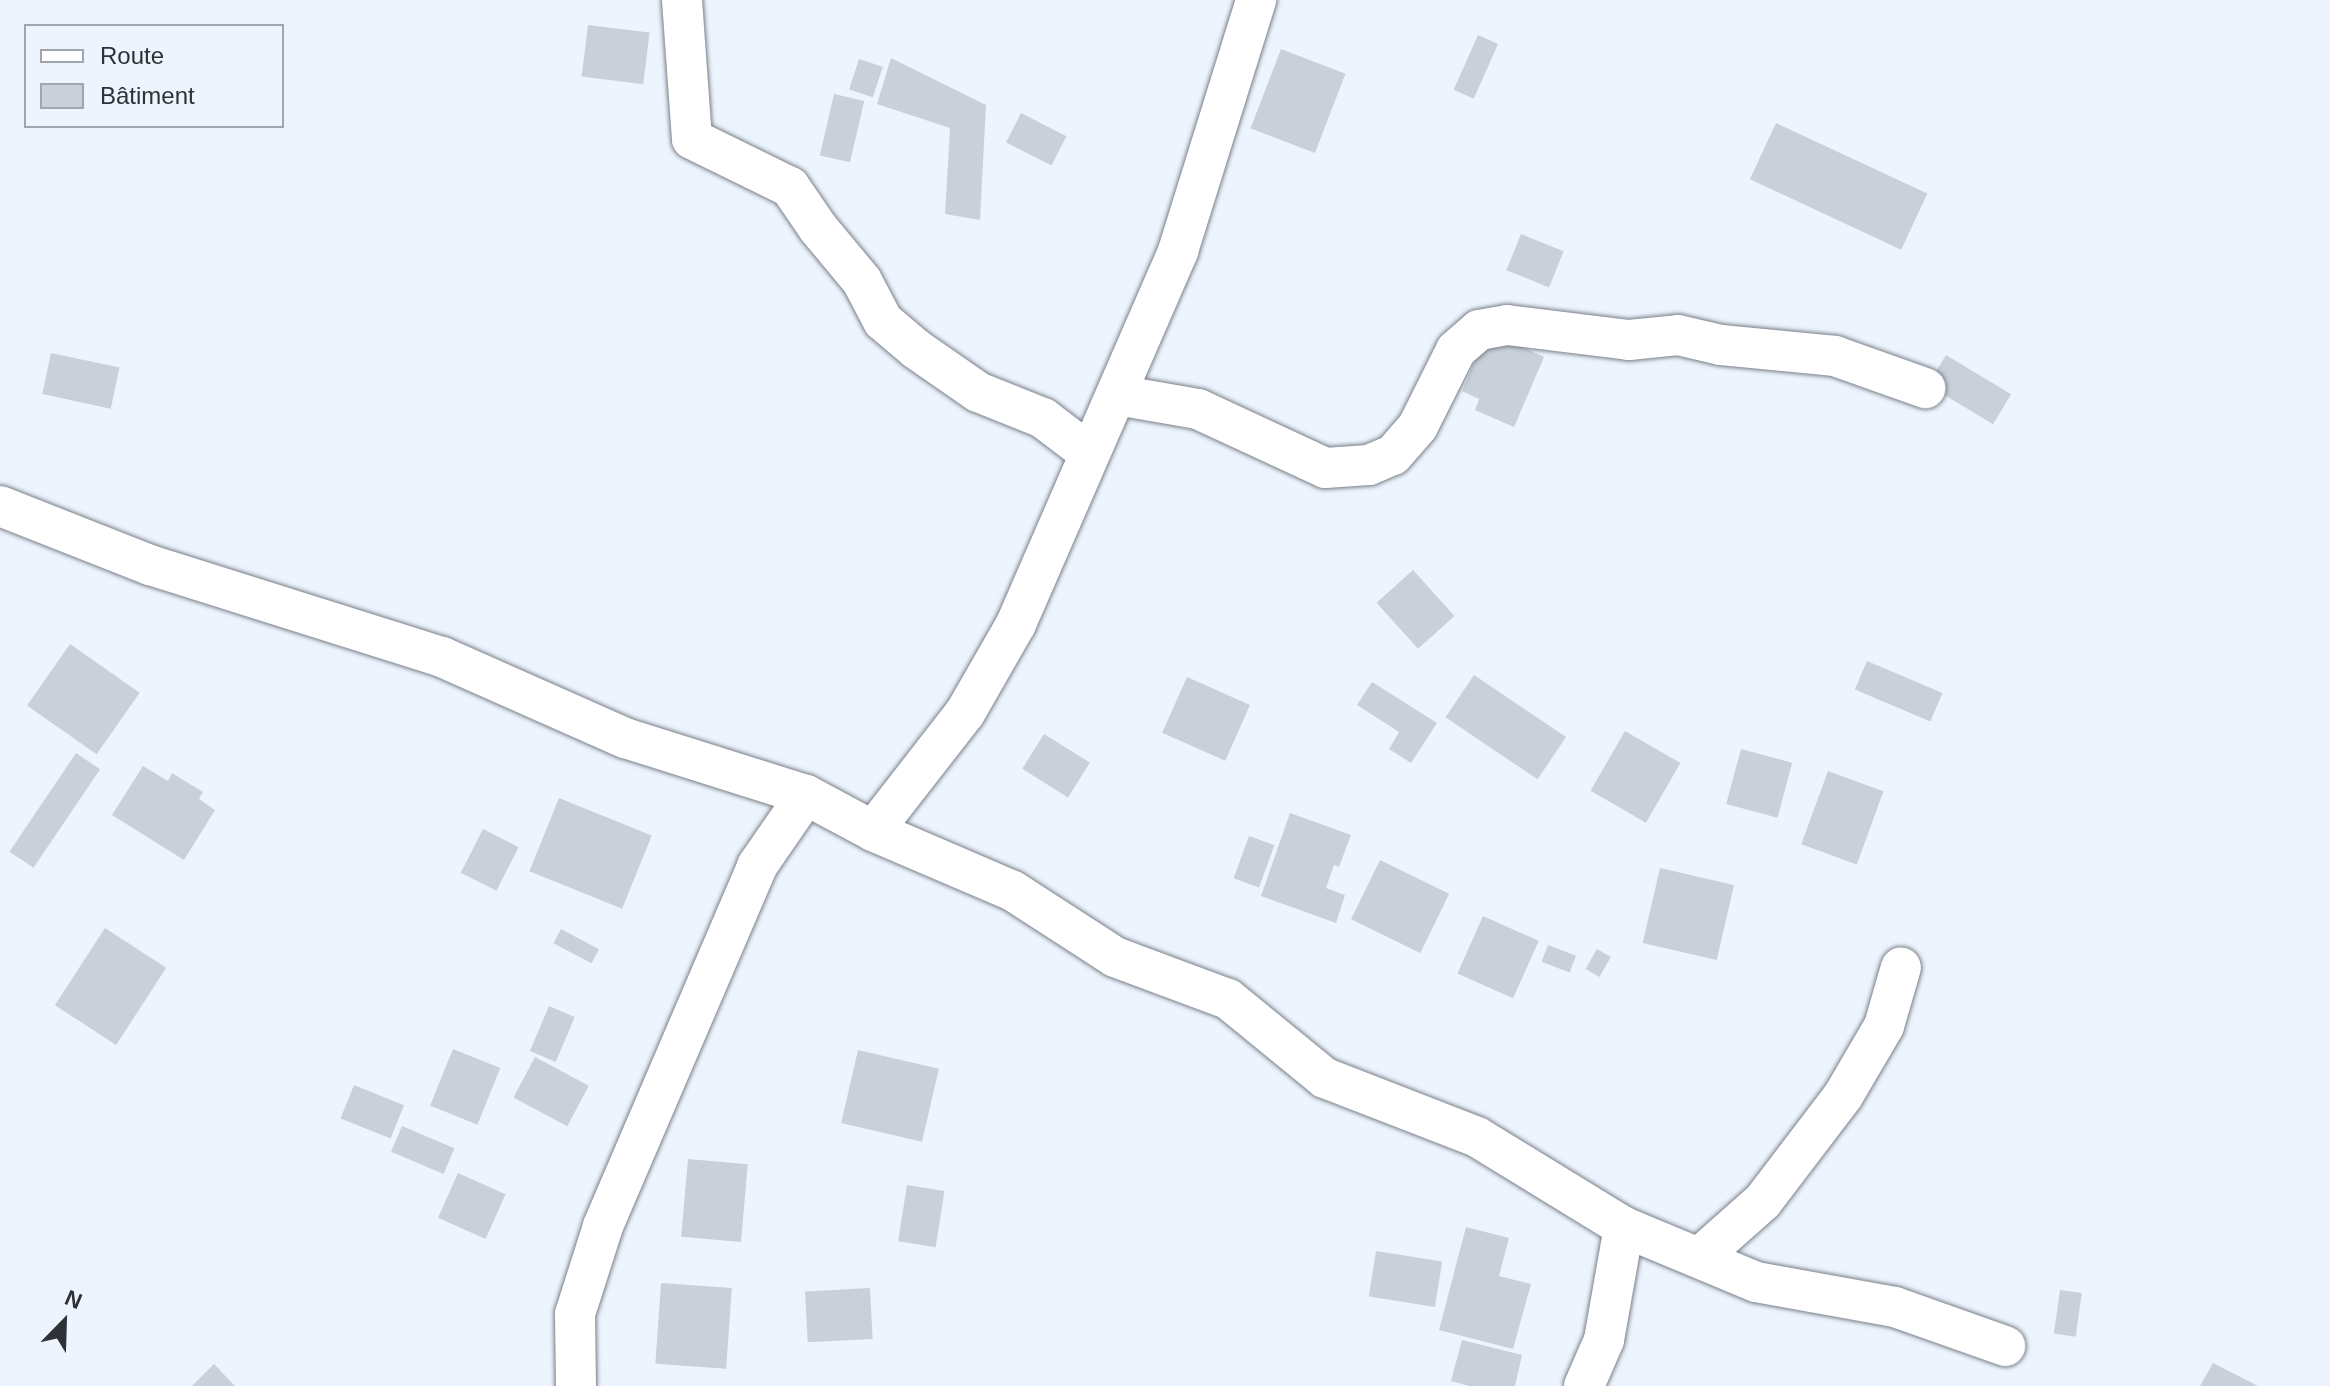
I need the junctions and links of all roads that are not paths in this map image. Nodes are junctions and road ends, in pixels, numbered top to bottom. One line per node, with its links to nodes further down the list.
1 (682, 0): 5 (street)
2 (1256, 0): 4 (street)
3 (1925, 388): 4 (street)
4 (1117, 395): 5 (street)
5 (1089, 453): 8 (street)
6 (0, 506): 7 (street)
7 (806, 795): 8 (street); 13 (street)
8 (873, 831): 10 (street)
9 (1901, 967): 11 (street)
10 (1624, 1227): 11 (street); 14 (street)
11 (1700, 1257): 12 (street)
12 (2005, 1346)
13 (576, 1386)
14 (1584, 1386)

